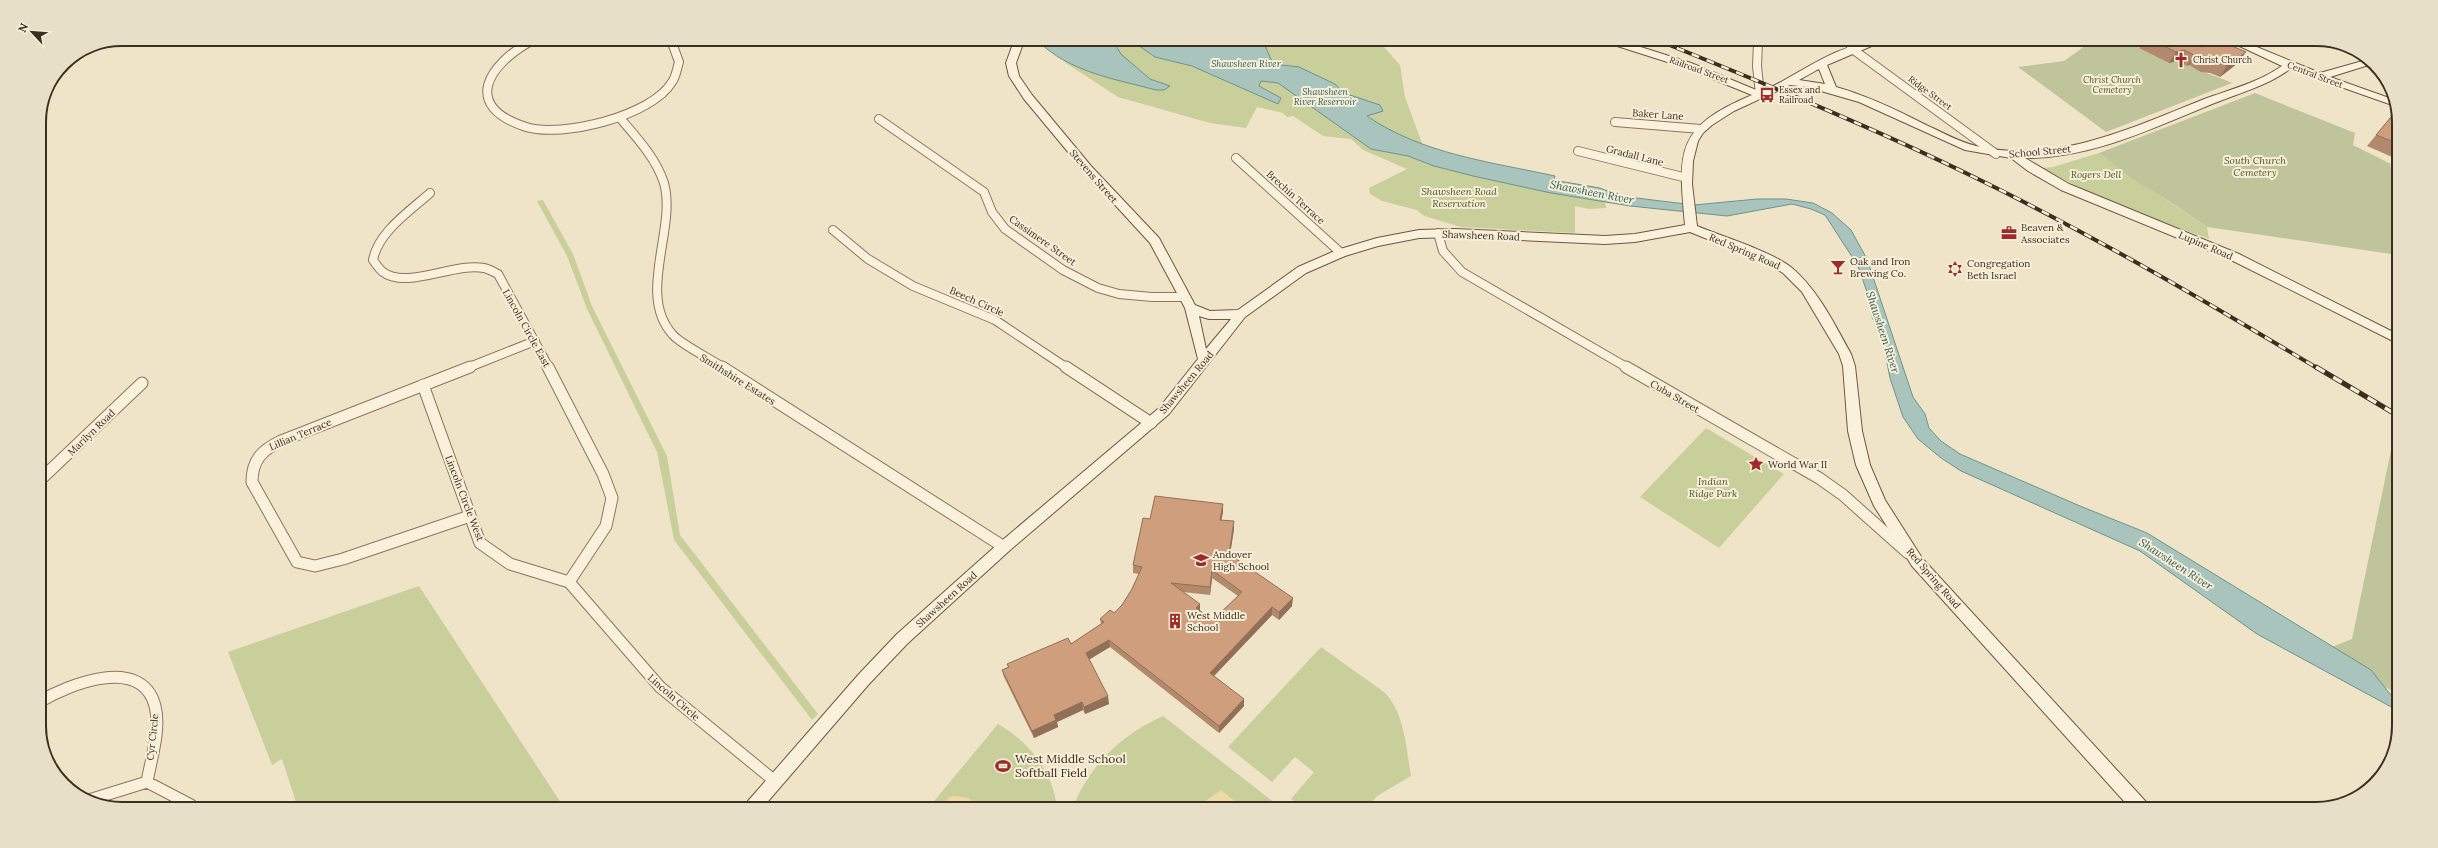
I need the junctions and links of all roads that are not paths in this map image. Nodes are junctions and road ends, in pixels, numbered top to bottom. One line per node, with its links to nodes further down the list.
1 (524, 46): 17 (street)
2 (674, 46): 17 (street)
3 (1017, 46): 31 (main road, Stevens Street)
4 (1627, 46): 15 (main road, Railroad Street)
5 (1758, 46): 15 (street)
6 (1849, 46): 9 (main road)
7 (1852, 46): 22 (street, Ridge Street)
8 (2245, 46): 11 (main road, Central Street)
9 (1821, 63): 13 (main road); 14 (main road)
10 (2364, 64): 12 (main road)
11 (2289, 65): 12 (main road, Central Street); 23 (main road, School Street)
12 (2319, 77): 16 (main road, Central Street)
13 (1788, 82): 14 (main road, School Street); 15 (main road)
14 (1832, 89): 22 (main road, School Street)
15 (1760, 95): 20 (main road)
16 (2389, 101)
17 (620, 118): 41 (street, Smithshire Estates)
18 (879, 119): 31 (street, Cassimere Street)
19 (1615, 122): 20 (street, Baker Lane)
20 (1701, 129): 25 (main road)
21 (1578, 152): 25 (street, Gradall Lane)
22 (1996, 154): 23 (main road, School Street)
23 (2014, 155): 33 (main road, Lupine Road)
24 (1236, 158): 30 (street, Brechin Terrace)
25 (1687, 178): 27 (main road)
26 (430, 193): 34 (street, Lincoln Circle East)
27 (1691, 223): 29 (main road, Shawsheen Road); 42 (main road, Red Spring Road)
28 (833, 230): 38 (street, Beech Circle)
29 (1438, 233): 30 (main road, Shawsheen Road); 42 (street, Cuba Street)
30 (1341, 253): 32 (main road, Shawsheen Road)
31 (1188, 302): 32 (main road); 35 (main road, Stevens Street)
32 (1241, 314): 35 (main road, Shawsheen Road)
33 (2392, 336)
34 (535, 341): 37 (street, Lillian Terrace); 43 (street, Lincoln Circle East)
35 (1205, 360): 38 (main road, Shawsheen Road)
36 (142, 382): 39 (street, Marilyn Road)
37 (423, 385): 40 (street, Lincoln Circle West); 40 (street, Lillian Terrace)
38 (1151, 422): 41 (main road, Shawsheen Road)
39 (46, 474)
40 (470, 516): 43 (street, Lincoln Circle West)
41 (1004, 547): 46 (main road, Shawsheen Road)
42 (1917, 562): 50 (main road, Red Spring Road)
43 (569, 582): 46 (street, Lincoln Circle)
44 (46, 698): 45 (street, Cyr Circle)
45 (147, 782): 47 (street); 48 (street)
46 (776, 782): 49 (main road, Shawsheen Road)
47 (96, 798)
48 (186, 802)
49 (758, 802)
50 (2136, 802)

